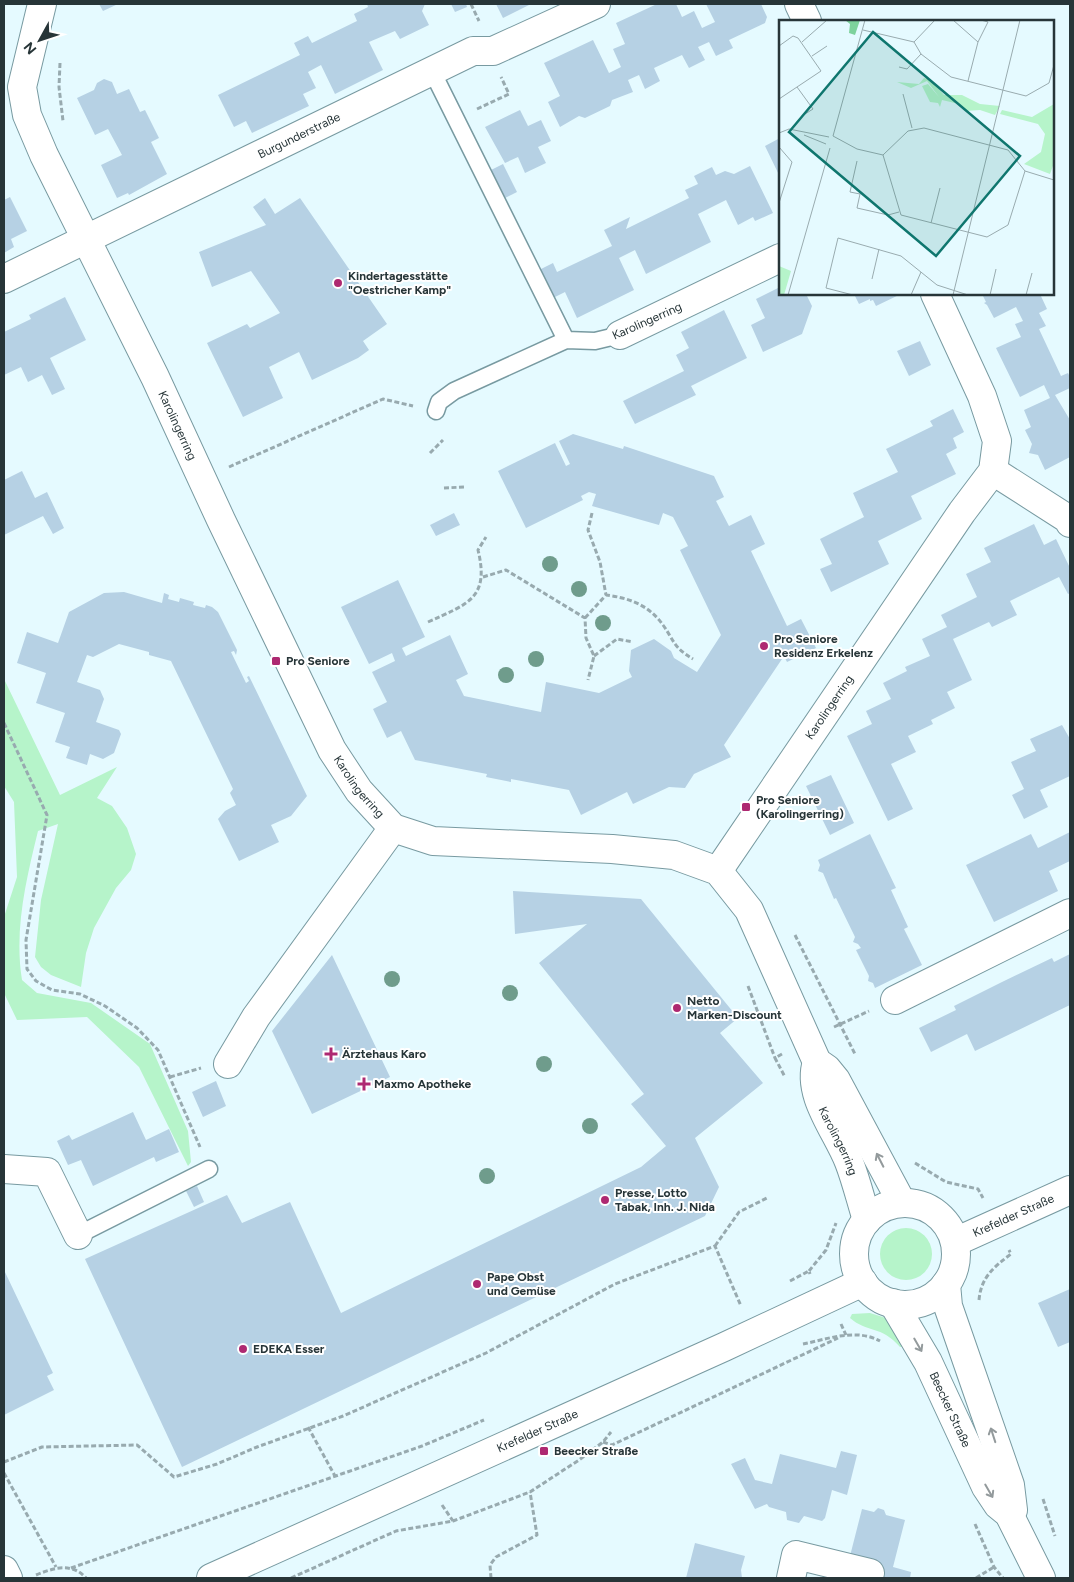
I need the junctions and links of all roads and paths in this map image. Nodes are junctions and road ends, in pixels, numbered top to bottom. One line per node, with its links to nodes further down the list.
1 (42, 4): 10 (street, Karolingerring)
2 (596, 4): 5 (street, Burgunderstraße)
3 (799, 4): 4 (street)
4 (807, 20)
5 (488, 52): 7 (street, Burgunderstraße); 8 (path)
6 (60, 58): 9 (path)
7 (432, 71): 8 (lane); 10 (street, Burgunderstraße)
8 (456, 119): 15 (lane)
9 (64, 124)
10 (85, 238): 12 (street, Burgunderstraße); 35 (street, Karolingerring)
11 (779, 258): 14 (street, Karolingerring)
12 (4, 279)
13 (935, 295): 20 (street, Karolingerring)
14 (620, 336): 15 (lane, Karolingerring)
15 (566, 340): 16 (lane, Karolingerring)
16 (436, 412): 19 (path)
17 (442, 440): 18 (path)
18 (430, 453)
19 (223, 461)
20 (993, 471): 24 (street); 36 (street, Karolingerring)
21 (464, 487): 22 (path)
22 (444, 488)
23 (592, 513): 27 (path)
24 (1070, 523)
25 (486, 537): 26 (path)
26 (483, 577): 28 (path); 29 (path)
27 (606, 594): 28 (path); 32 (path)
28 (585, 618): 31 (path)
29 (428, 622)
30 (633, 642): 31 (path)
31 (594, 656): 33 (path)
32 (693, 659)
33 (588, 680)
34 (4, 723): 47 (path)
35 (394, 828): 36 (street, Karolingerring); 44 (street, Karolingerring)
36 (718, 871): 43 (street, Karolingerring)
37 (1070, 913): 40 (street)
38 (792, 930): 41 (path)
39 (747, 983): 42 (path)
40 (895, 1000)
41 (856, 1057)
42 (775, 1058)
43 (817, 1062): 51 (street, Karolingerring, one-way to 43); 52 (street, Karolingerring)
44 (228, 1064)
45 (907, 1156): 48 (path)
46 (4, 1169): 53 (street)
47 (209, 1169): 53 (lane)
48 (978, 1188)
49 (1070, 1190): 54 (street, Krefelder Straße)
50 (768, 1198): 55 (path)
51 (902, 1203): 52 (street); 54 (street)
52 (867, 1220): 57 (street)
53 (78, 1235)
54 (955, 1242): 59 (street)
55 (715, 1246): 64 (path); 70 (path)
56 (1011, 1254): 63 (path)
57 (863, 1282): 60 (street, Krefelder Straße); 62 (street)
58 (784, 1284): 60 (path)
59 (946, 1284): 62 (street); 77 (street, one-way to 59)
60 (824, 1299): 66 (path); 86 (street, Krefelder Straße)
61 (750, 1302): 64 (path)
62 (893, 1303): 77 (street, Beecker Straße, one-way to 77)
63 (979, 1305)
64 (742, 1306): 65 (path)
65 (733, 1310)
66 (847, 1334): 67 (path); 68 (path); 72 (path)
67 (884, 1343)
68 (801, 1345)
69 (494, 1416): 75 (path)
70 (308, 1428): 73 (path); 75 (path)
71 (618, 1428): 72 (path)
72 (603, 1442): 76 (path)
73 (4, 1462)
74 (4, 1474): 78 (path)
75 (335, 1476): 80 (path)
76 (530, 1492): 87 (path); 88 (path)
77 (1009, 1514): 91 (street, Beecker Straße)
78 (56, 1567): 80 (path); 84 (path)
79 (994, 1567): 90 (path)
80 (71, 1568): 85 (path)
81 (4, 1570): 83 (street)
82 (870, 1573): 89 (street)
83 (8, 1578)
84 (29, 1578)
85 (86, 1578)
86 (211, 1578)
87 (291, 1578)
88 (491, 1578)
89 (791, 1578)
90 (976, 1578)
91 (1041, 1578)

